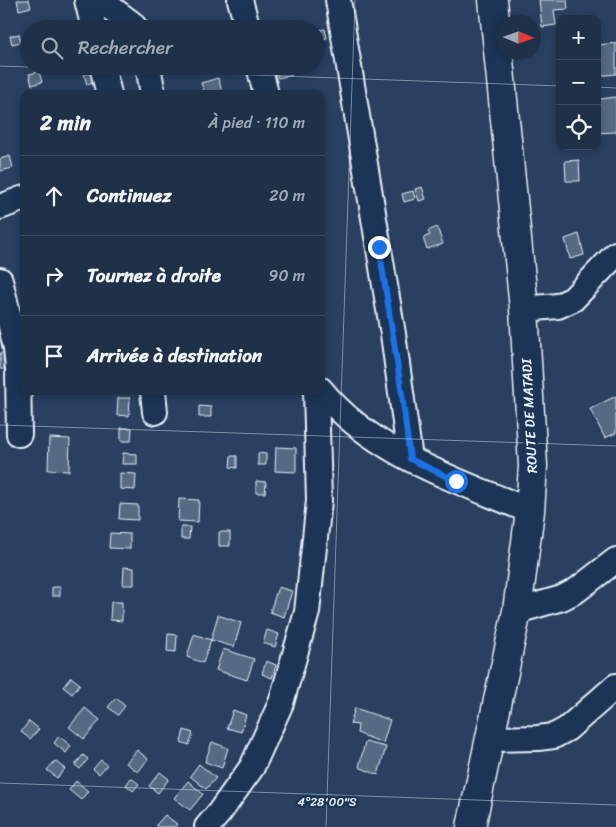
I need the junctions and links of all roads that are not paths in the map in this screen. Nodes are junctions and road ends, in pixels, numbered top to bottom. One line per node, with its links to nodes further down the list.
1 (87, 0): 6 (street)
2 (100, 0): 7 (street)
3 (240, 0): 8 (street)
4 (338, 0): 23 (street)
5 (492, 0): 19 (highway, ROUTE DE MATADI)
6 (92, 20)
7 (128, 20)
8 (246, 20)
9 (104, 75): 12 (street)
10 (150, 75): 13 (street)
11 (261, 75): 14 (street)
12 (107, 90)
13 (152, 90)
14 (265, 90)
15 (20, 200): 16 (street)
16 (0, 207)
17 (616, 254): 19 (street)
18 (0, 280): 22 (street)
19 (524, 309): 24 (highway, ROUTE DE MATADI)
20 (316, 395): 29 (street)
21 (325, 395): 23 (street)
22 (18, 434)
23 (410, 459): 24 (street)
24 (530, 511): 26 (highway, ROUTE DE MATADI)
25 (616, 560): 26 (street)
26 (517, 610): 28 (highway, ROUTE DE MATADI)
27 (616, 686): 28 (street)
28 (490, 739): 30 (highway, ROUTE DE MATADI)
29 (207, 827)
30 (471, 827)

